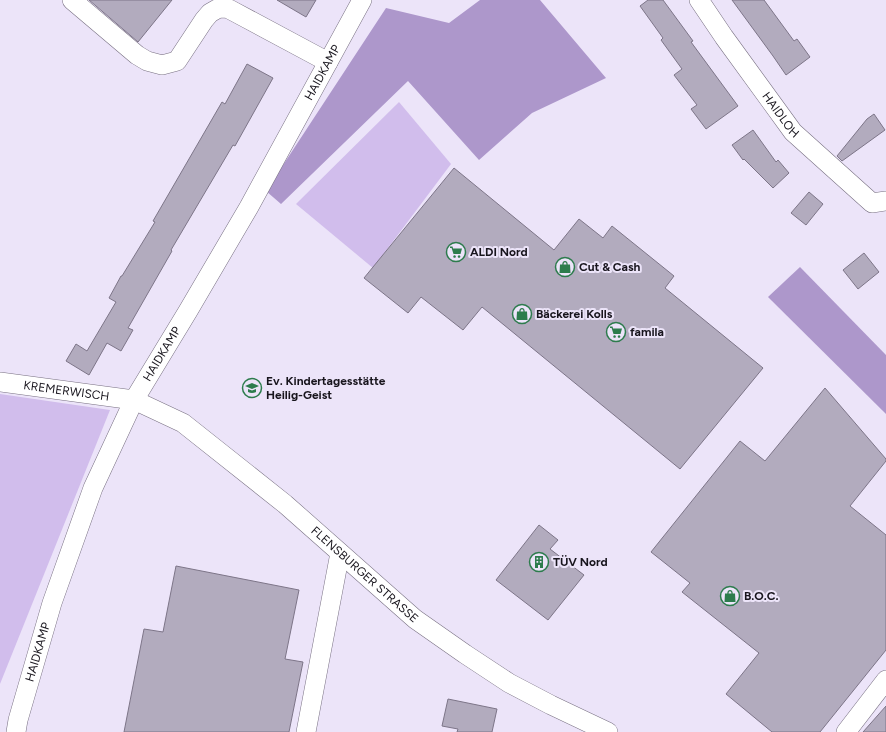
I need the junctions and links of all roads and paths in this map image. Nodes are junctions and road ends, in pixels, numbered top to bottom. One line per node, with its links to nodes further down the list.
1 (72, 0): 4 (street)
2 (362, 0): 4 (street, HAIDKAMP)
3 (699, 0): 5 (street, HAIDLOH)
4 (328, 62): 7 (street, HAIDKAMP)
5 (886, 201)
6 (0, 382): 7 (street, KREMERWISCH)
7 (134, 400): 8 (street, FLENSBURGER STRASSE); 10 (street, HAIDKAMP)
8 (340, 553): 11 (street); 12 (street, FLENSBURGER STRASSE)
9 (886, 680): 13 (street)
10 (16, 732)
11 (306, 732)
12 (608, 732)
13 (846, 732)

